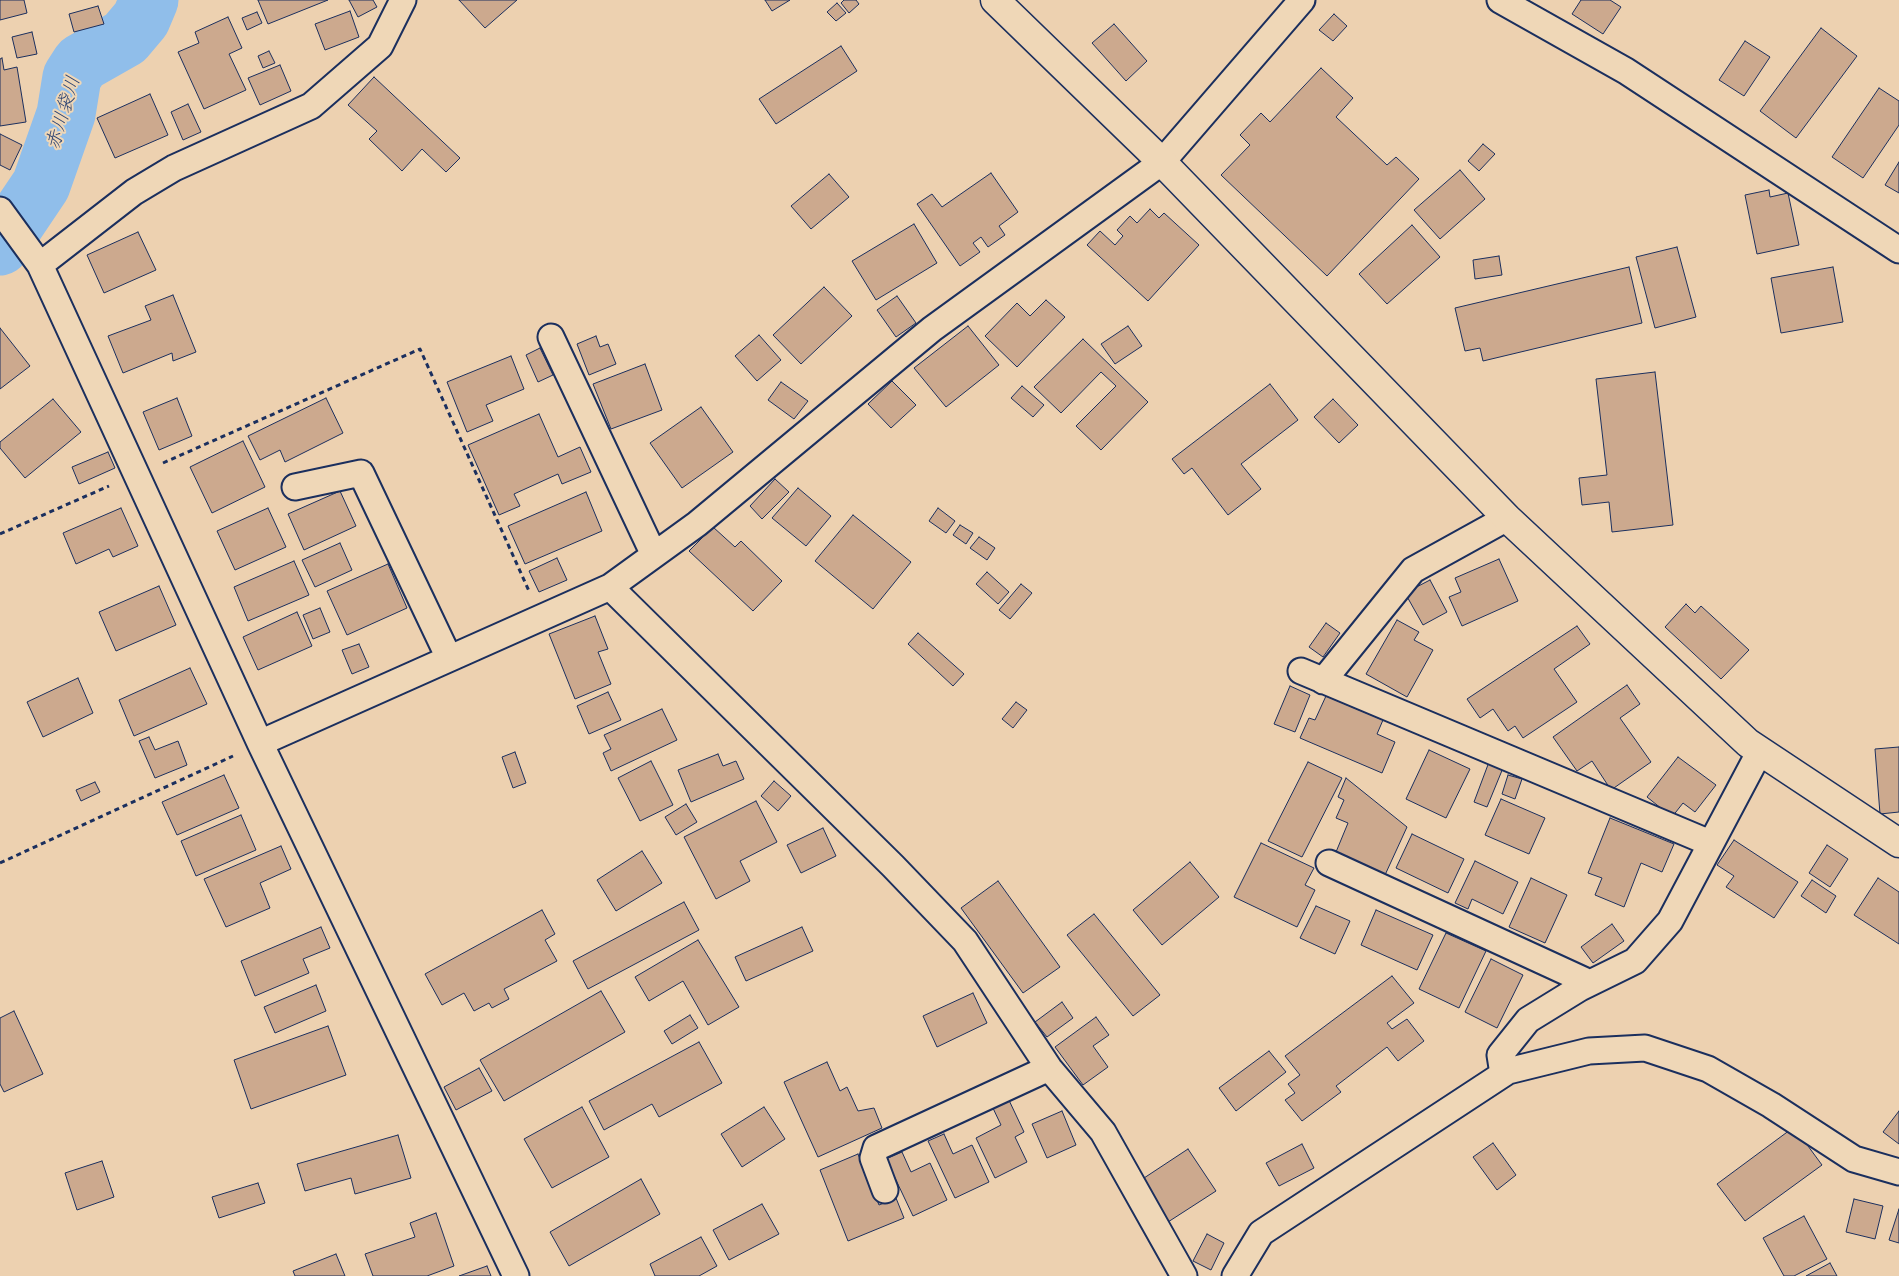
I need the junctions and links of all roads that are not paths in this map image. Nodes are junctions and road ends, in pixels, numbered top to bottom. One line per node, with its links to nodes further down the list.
1 (403, 0): 8 (street)
2 (995, 0): 5 (street)
3 (1302, 0): 5 (street)
4 (1500, 0): 7 (street)
5 (1162, 162): 11 (street); 12 (street)
6 (0, 210): 8 (street)
7 (1899, 250)
8 (40, 265): 17 (street)
9 (551, 337): 12 (street)
10 (295, 487): 14 (street)
11 (1506, 518): 16 (street); 18 (street)
12 (654, 555): 13 (street)
13 (610, 587): 14 (street); 23 (street)
14 (449, 658): 17 (street)
15 (1301, 671): 16 (street)
16 (1323, 681): 19 (street)
17 (260, 743): 27 (street)
18 (1760, 751): 19 (street); 20 (street)
19 (1710, 843): 22 (street)
20 (1899, 843)
21 (1329, 863): 22 (street)
22 (1590, 983): 24 (street)
23 (1049, 1068): 26 (street); 28 (street)
24 (1503, 1074): 25 (street); 29 (street)
25 (1899, 1172)
26 (885, 1190)
27 (516, 1276)
28 (1184, 1276)
29 (1235, 1276)

